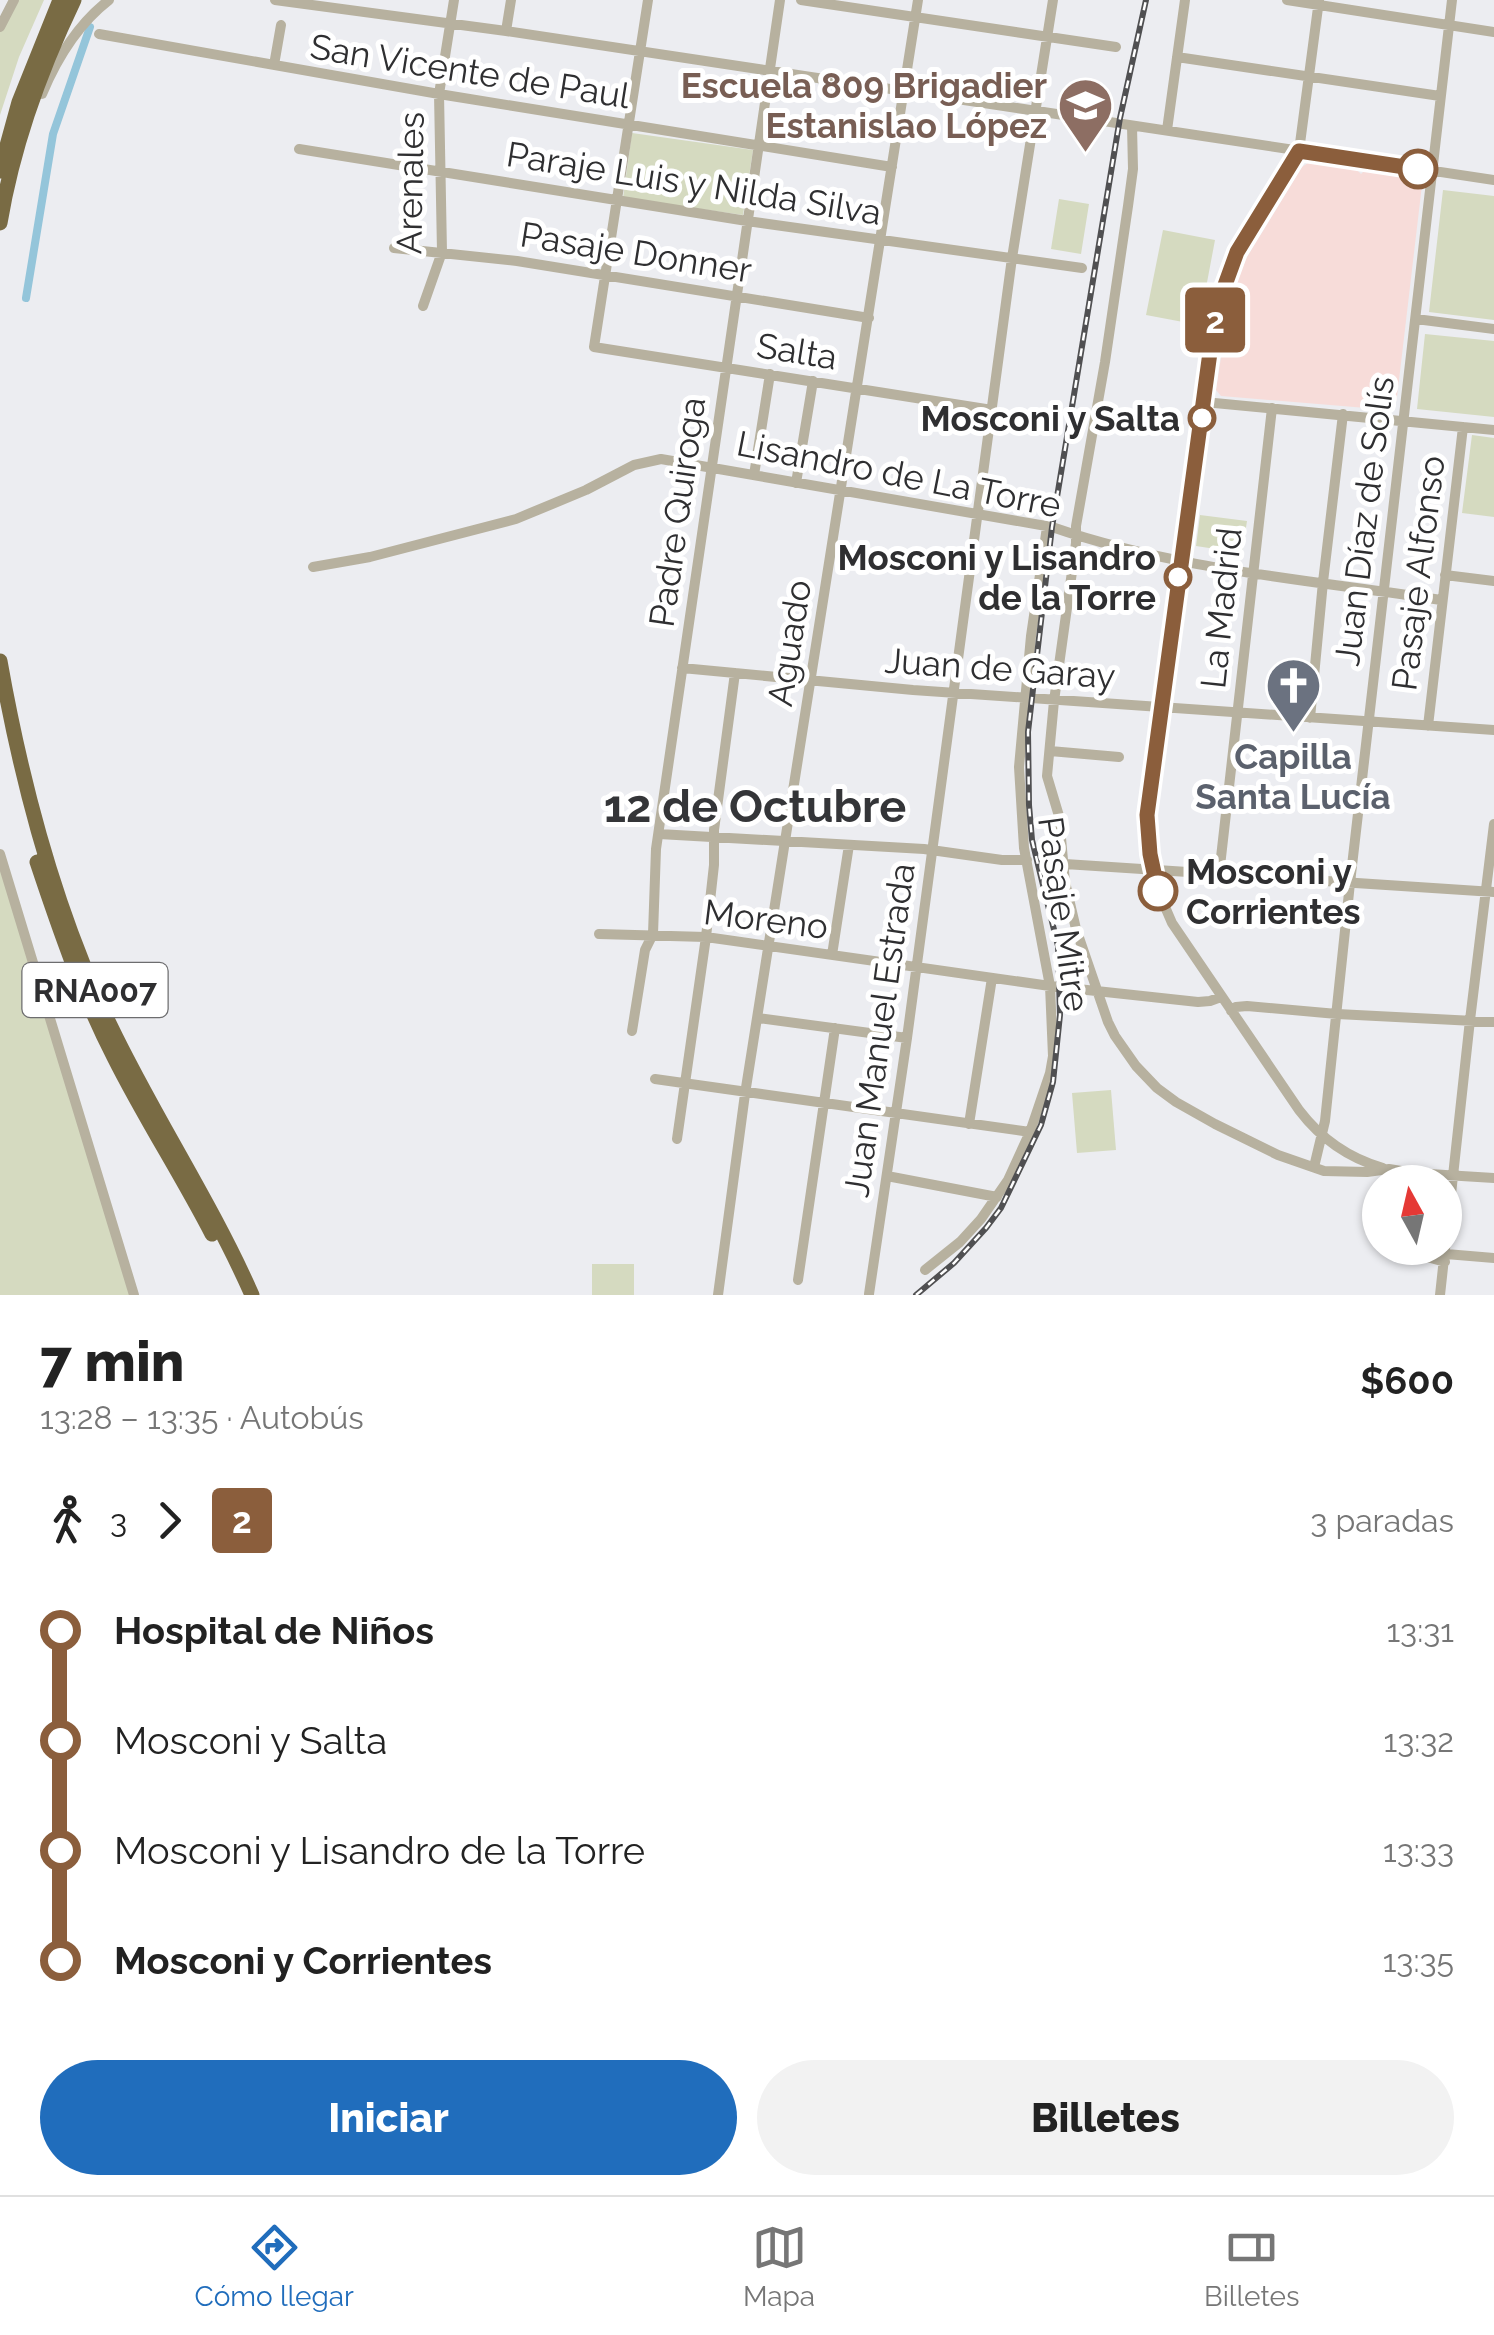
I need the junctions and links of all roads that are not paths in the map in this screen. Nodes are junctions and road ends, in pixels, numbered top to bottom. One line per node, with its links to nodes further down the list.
1 (14, 0): 21 (street)
2 (60, 0): 44 (highway)
3 (74, 0): 44 (highway)
4 (109, 0): 44 (street)
5 (275, 0): 18 (street)
6 (454, 0): 18 (street, Arenales)
7 (510, 0): 22 (street)
8 (648, 0): 27 (street)
9 (780, 0): 30 (street, Padre Quiroga)
10 (801, 0): 17 (street)
11 (918, 0): 17 (street, Aguado)
12 (1053, 0): 25 (street, Juan Manuel Estrada)
13 (1185, 0): 28 (street)
14 (1286, 0): 16 (street)
15 (1452, 0): 20 (street, Juan Díaz de Solís)
16 (1319, 2): 20 (street); 31 (street)
17 (916, 17): 25 (street); 32 (street, Aguado)
18 (450, 23): 22 (street); 33 (street, Arenales)
19 (280, 25): 29 (street)
20 (1449, 25): 23 (street); 34 (street, Juan Díaz de Solís)
21 (0, 27)
22 (506, 31): 27 (street)
23 (1494, 32)
24 (100, 34): 29 (street, San Vicente de Paul)
25 (1046, 36): 26 (street); 35 (street, Juan Manuel Estrada)
26 (1116, 47)
27 (640, 52): 30 (street); 36 (street)
28 (1177, 58): 31 (street); 38 (street)
29 (274, 66): 33 (street, San Vicente de Paul)
30 (769, 72): 32 (street); 39 (street, Padre Quiroga)
31 (1310, 77): 34 (street); 41 (street)
32 (904, 92): 35 (street); 42 (street, Aguado)
33 (439, 94): 36 (street, San Vicente de Paul); 43 (street, Arenales)
34 (1440, 96): 45 (street, Juan Díaz de Solís)
35 (1036, 111): 37 (street); 53 (street, Juan Manuel Estrada)
36 (628, 125): 39 (street, San Vicente de Paul); 47 (street)
37 (1132, 126): 38 (street); 78 (street)
38 (1168, 130): 41 (street)
39 (758, 146): 42 (street, San Vicente de Paul); 48 (street, Padre Quiroga)
40 (299, 149): 43 (street, Paraje Luis y Nilda Silva)
41 (1299, 151): 45 (street); 65 (street)
42 (892, 167): 50 (street, Aguado)
43 (440, 171): 47 (street, Paraje Luis y Nilda Silva); 52 (street, Arenales)
44 (5, 172): 49 (highway)
45 (1432, 172): 46 (street); 59 (street, Juan Díaz de Solís)
46 (1494, 180)
47 (616, 201): 48 (street, Paraje Luis y Nilda Silva); 55 (street)
48 (747, 222): 50 (street, Paraje Luis y Nilda Silva); 56 (street, Padre Quiroga)
49 (0, 223)
50 (881, 240): 53 (street, Paraje Luis y Nilda Silva); 58 (street, Aguado)
51 (394, 248): 52 (street, Pasaje Donner)
52 (442, 252): 55 (street, Pasaje Donner); 57 (street, Arenales)
53 (1012, 258): 54 (street, Paraje Luis y Nilda Silva); 67 (street, Juan Manuel Estrada)
54 (1082, 268)
55 (604, 276): 56 (street, Pasaje Donner); 61 (street, Salta)
56 (737, 295): 58 (street, Pasaje Donner); 61 (street, Padre Quiroga)
57 (423, 306)
58 (869, 318): 64 (street, Aguado)
59 (1416, 319): 60 (street); 69 (street, Juan Díaz de Solís)
60 (1494, 329)
61 (725, 367): 62 (street, Salta); 72 (street, Padre Quiroga)
62 (770, 374): 63 (street, Salta); 73 (street)
63 (812, 382): 64 (street, Salta); 74 (street)
64 (858, 388): 67 (street, Salta); 75 (street, Aguado)
65 (1204, 402): 66 (street); 79 (street)
66 (1272, 408): 68 (street); 81 (street, La Madrid)
67 (992, 410): 76 (street, Juan Manuel Estrada)
68 (1343, 414): 69 (street); 84 (street)
69 (1403, 420): 70 (street); 85 (street, Juan Díaz de Solís)
70 (1463, 427): 71 (street); 82 (street, Pasaje Alfonso)
71 (1494, 430)
72 (712, 467): 73 (street, Lisandro de La Torre); 80 (street, Lisandro de La Torre); 88 (street, Padre Quiroga)
73 (754, 475): 74 (street, Lisandro de La Torre)
74 (796, 483): 75 (street, Lisandro de La Torre)
75 (842, 490): 76 (street, Lisandro de La Torre); 90 (street, Aguado)
76 (978, 514): 77 (street, Lisandro de La Torre); 91 (street, Juan Manuel Estrada)
77 (1047, 526): 78 (street, Lisandro de La Torre); 92 (street, Pasaje Mitre)
78 (1075, 535): 79 (street, Lisandro de La Torre); 93 (street)
79 (1181, 560): 81 (street, Lisandro de La Torre); 94 (street)
80 (313, 566)
81 (1252, 572): 84 (street, Lisandro de La Torre); 95 (street, La Madrid)
82 (1445, 575): 83 (street); 86 (street, Pasaje Alfonso)
83 (1494, 580)
84 (1323, 582): 85 (street, Lisandro de La Torre); 97 (street)
85 (1384, 591): 86 (street, Lisandro de La Torre); 98 (street, Juan Díaz de Solís)
86 (1441, 600): 99 (street, Pasaje Alfonso)
87 (0, 661): 159 (highway, RNA007)
88 (682, 668): 89 (street, Juan de Garay); 104 (street, Padre Quiroga)
89 (736, 673): 90 (street, Juan de Garay); 105 (street)
90 (811, 680): 91 (street, Juan de Garay); 106 (street, Aguado)
91 (952, 693): 92 (street, Juan de Garay); 108 (street, Juan Manuel Estrada)
92 (1024, 698): 93 (street, Juan de Garay); 110 (street, Pasaje Mitre)
93 (1054, 701): 94 (street, Juan de Garay); 101 (street)
94 (1161, 708): 95 (street, Juan de Garay); 112 (street)
95 (1237, 713): 97 (street, Juan de Garay); 113 (street, La Madrid)
96 (0, 718): 158 (highway, RNA007)
97 (1310, 718): 98 (street, Juan de Garay)
98 (1368, 722): 99 (street, Juan de Garay); 114 (street, Juan Díaz de Solís)
99 (1428, 726): 100 (street, Juan de Garay)
100 (1494, 730)
101 (1050, 751): 102 (street); 111 (street)
102 (1119, 757)
103 (1494, 824): 115 (street)
104 (659, 834): 105 (street); 117 (street, Padre Quiroga)
105 (714, 838): 106 (street); 118 (street)
106 (786, 840): 107 (street); 119 (street, Aguado)
107 (850, 845): 108 (street); 120 (street)
108 (932, 851): 110 (street); 121 (street, Juan Manuel Estrada)
109 (0, 854): 157 (street)
110 (1027, 860): 123 (street, Pasaje Mitre)
111 (1065, 864): 112 (street); 124 (street)
112 (1152, 870): 113 (street); 125 (street)
113 (1219, 875): 114 (street)
114 (1350, 883): 115 (street); 127 (street, Juan Díaz de Solís)
115 (1490, 892): 129 (street)
116 (599, 934): 117 (street, Moreno)
117 (654, 934): 118 (street, Moreno); 132 (street, Padre Quiroga)
118 (706, 937): 119 (street, Moreno); 135 (street)
119 (769, 945): 120 (street, Moreno); 128 (street, Aguado)
120 (832, 955): 121 (street, Moreno)
121 (915, 966): 122 (street, Moreno); 133 (street, Juan Manuel Estrada)
122 (992, 978): 123 (street, Moreno); 139 (street)
123 (1050, 986): 124 (street, Moreno); 140 (street, Pasaje Mitre)
124 (1098, 991): 125 (street, Moreno); 145 (street)
125 (1221, 996): 126 (street)
126 (1231, 1011): 127 (street); 141 (street)
127 (1337, 1014): 129 (street); 141 (street, Juan Díaz de Solís)
128 (758, 1018): 131 (street); 136 (street, Aguado)
129 (1470, 1020): 130 (street); 144 (street)
130 (1494, 1022)
131 (834, 1028): 133 (street); 137 (street)
132 (632, 1031)
133 (907, 1038): 138 (street, Juan Manuel Estrada)
134 (654, 1079): 135 (street)
135 (685, 1084): 136 (street); 142 (street)
136 (746, 1094): 137 (street); 160 (street, Aguado)
137 (824, 1104): 138 (street); 155 (street)
138 (896, 1114): 139 (street); 147 (street, Juan Manuel Estrada)
139 (970, 1124): 140 (street)
140 (1030, 1132): 150 (street, Pasaje Mitre)
141 (1320, 1135): 143 (street); 145 (street, Juan Díaz de Solís)
142 (677, 1139)
143 (1377, 1165)
144 (1456, 1165)
145 (1314, 1168): 146 (street)
146 (1362, 1172)
147 (887, 1176): 150 (street); 156 (street, Juan Manuel Estrada)
148 (1462, 1176): 149 (street)
149 (1494, 1178)
150 (998, 1197): 154 (street, Pasaje Mitre)
151 (1462, 1258): 152 (street)
152 (1494, 1258)
153 (1444, 1265): 161 (street)
154 (925, 1270)
155 (798, 1280)
156 (869, 1294)
157 (134, 1295)
158 (240, 1295)
159 (252, 1295)
160 (718, 1295)
161 (1440, 1295)

